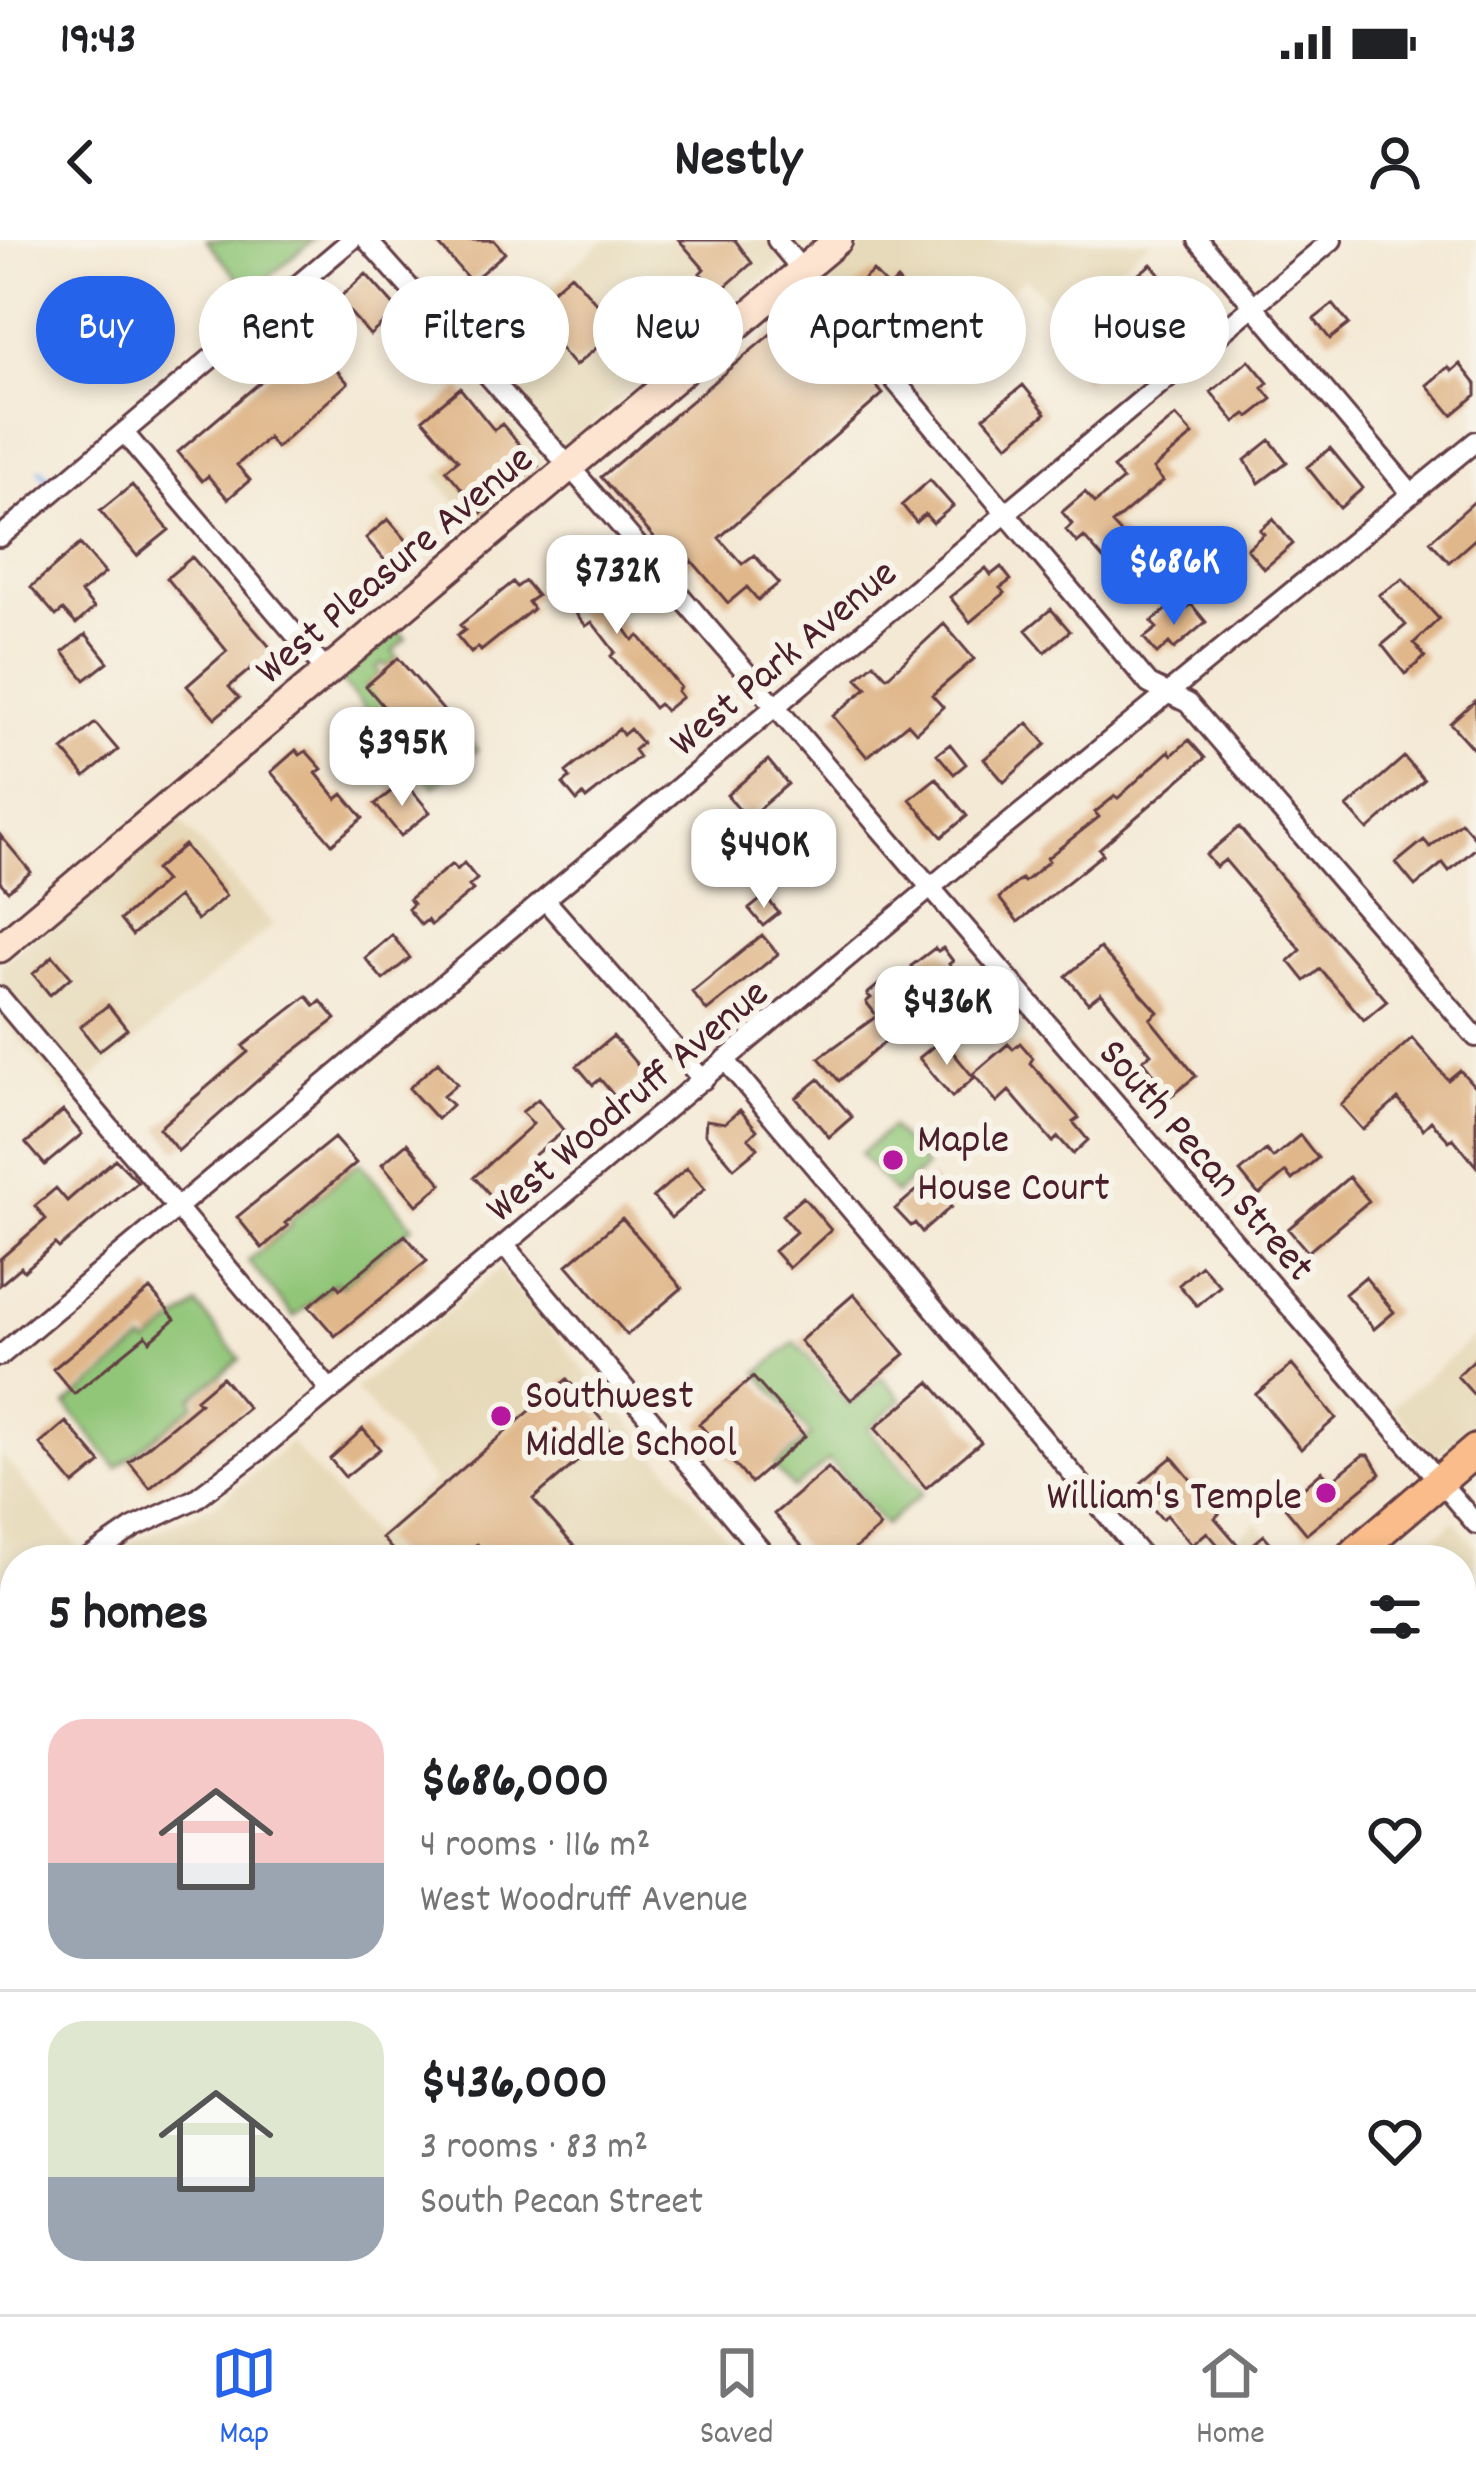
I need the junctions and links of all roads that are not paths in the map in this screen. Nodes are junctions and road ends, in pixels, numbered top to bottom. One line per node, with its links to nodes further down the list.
1 (351, 240): 9 (street)
2 (367, 240): 11 (street, South Pecan Street)
3 (777, 240): 7 (street)
4 (838, 240): 7 (street, West Pleasure Avenue)
5 (1198, 240): 8 (street)
6 (1332, 240): 8 (street, West Park Avenue)
7 (802, 270): 11 (street, West Pleasure Avenue); 13 (street)
8 (1254, 307): 12 (street); 13 (street, West Park Avenue)
9 (124, 433): 14 (street); 15 (street)
10 (1476, 441): 12 (street, West Woodruff Avenue)
11 (570, 467): 15 (street, West Pleasure Avenue); 17 (street, South Pecan Street)
12 (1412, 494): 16 (street, West Woodruff Avenue)
13 (1006, 514): 16 (street); 17 (street, West Park Avenue)
14 (0, 537)
15 (327, 671): 20 (street, West Pleasure Avenue)
16 (1168, 694): 18 (street, West Woodruff Avenue); 22 (street)
17 (773, 704): 18 (street, South Pecan Street); 19 (street, West Park Avenue)
18 (931, 888): 23 (street, West Woodruff Avenue); 30 (street, South Pecan Street)
19 (547, 902): 24 (street); 25 (street, West Park Avenue)
20 (0, 947)
21 (0, 997): 25 (street)
22 (1476, 1037)
23 (726, 1061): 24 (street, West Woodruff Avenue); 34 (street)
24 (703, 1080): 26 (street, West Woodruff Avenue)
25 (178, 1206): 27 (street, West Park Avenue); 28 (street)
26 (505, 1246): 28 (street, West Woodruff Avenue); 33 (street)
27 (0, 1356)
28 (331, 1391): 32 (street, West Woodruff Avenue)
29 (1476, 1450): 30 (main road)
30 (1439, 1482): 31 (street, South Pecan Street); 35 (main road)
31 (1476, 1524)
32 (108, 1545)
33 (756, 1545)
34 (1131, 1545)
35 (1365, 1545)

